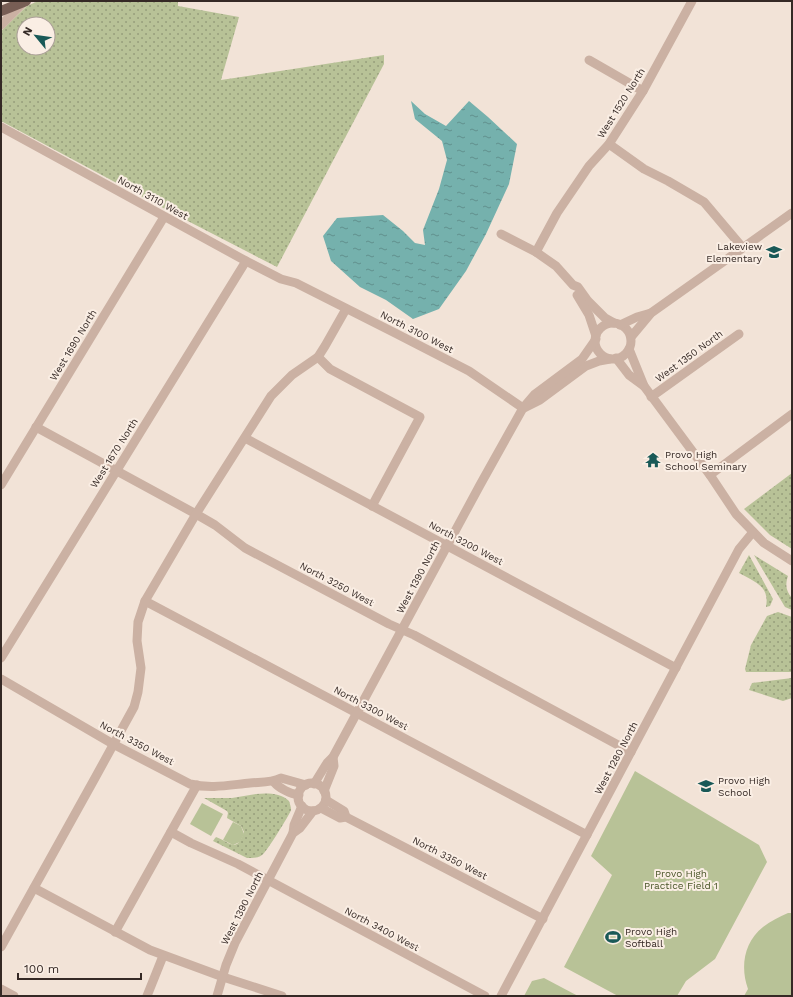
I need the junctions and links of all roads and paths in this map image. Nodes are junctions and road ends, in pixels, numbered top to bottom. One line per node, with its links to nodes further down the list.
1 (25, 1): 3 (main road); 4 (street)
2 (692, 1): 6 (street, West 1520 North)
3 (1, 11)
4 (1, 25)
5 (589, 60): 6 (street)
6 (643, 91): 8 (street, West 1520 North)
7 (1, 128): 10 (street, North 3110 West)
8 (609, 144): 12 (street); 13 (street, West 1520 North)
9 (792, 213): 12 (street)
10 (164, 217): 14 (street, North 3110 West); 30 (street, West 1690 North)
11 (501, 234): 13 (street)
12 (742, 247): 18 (street)
13 (536, 252): 16 (street)
14 (246, 261): 15 (street, North 3110 West); 32 (street, West 1670 North)
15 (296, 283): 17 (street, North 3100 West)
16 (573, 285): 19 (street); 21 (street)
17 (346, 309): 24 (street); 28 (street, North 3100 West)
18 (651, 313): 19 (street); 22 (street)
19 (617, 324): 21 (street); 22 (street)
20 (739, 334): 27 (street, West 1350 North)
21 (596, 338): 25 (street); 28 (street, West 1390 North)
22 (630, 338): 23 (street)
23 (629, 349): 25 (street); 26 (street)
24 (318, 357): 31 (street); 35 (street)
25 (613, 359): 26 (street); 28 (street)
26 (644, 386): 27 (street)
27 (651, 396): 33 (street)
28 (523, 408): 38 (street, West 1390 North)
29 (792, 414): 33 (street)
30 (36, 428): 32 (street, North 3250 West); 34 (street, West 1690 North)
31 (245, 438): 35 (street, North 3200 West); 36 (street)
32 (116, 471): 36 (street, North 3250 West); 42 (street, West 1670 North)
33 (710, 474): 37 (street)
34 (1, 484)
35 (372, 506): 38 (street, North 3200 West)
36 (196, 514): 40 (street); 41 (street, North 3250 West)
37 (753, 532): 39 (street); 43 (street, West 1280 North)
38 (447, 546): 41 (street, West 1390 North); 43 (street, North 3200 West)
39 (792, 561)
40 (145, 601): 45 (street, North 3300 West); 46 (street)
41 (402, 630): 45 (street, West 1390 North); 47 (street, North 3250 West)
42 (1, 658)
43 (676, 668): 47 (street, West 1280 North)
44 (1, 679): 46 (street, North 3350 West)
45 (356, 713): 48 (street, West 1390 North); 57 (street, North 3300 West)
46 (113, 744): 50 (street, North 3350 West); 59 (street)
47 (631, 752): 57 (street, West 1280 North)
48 (334, 757): 51 (street, West 1390 North); 53 (street, West 1390 North)
49 (274, 782): 50 (street, North 3350 West); 51 (street, North 3350 West); 52 (street)
50 (197, 785): 55 (street)
51 (310, 785): 52 (street); 53 (street)
52 (299, 795): 54 (street)
53 (321, 802): 54 (street); 56 (street, West 1390 North); 60 (street, North 3350 West)
54 (302, 806): 56 (street, West 1390 North)
55 (171, 832): 58 (street, North 3400 West); 61 (street)
56 (293, 833): 58 (street, West 1390 North)
57 (587, 835): 60 (street, West 1280 North)
58 (268, 881): 64 (street, West 1390 North); 70 (street, North 3400 West)
59 (34, 888): 61 (street); 62 (street)
60 (543, 919): 71 (street, West 1280 North)
61 (115, 932): 63 (street)
62 (1, 947)
63 (163, 956): 64 (street); 67 (street)
64 (223, 977): 68 (street, West 1390 North); 69 (street)
65 (1, 989): 66 (street)
66 (14, 996)
67 (147, 996)
68 (217, 996)
69 (282, 996)
70 (485, 996)
71 (501, 996)

